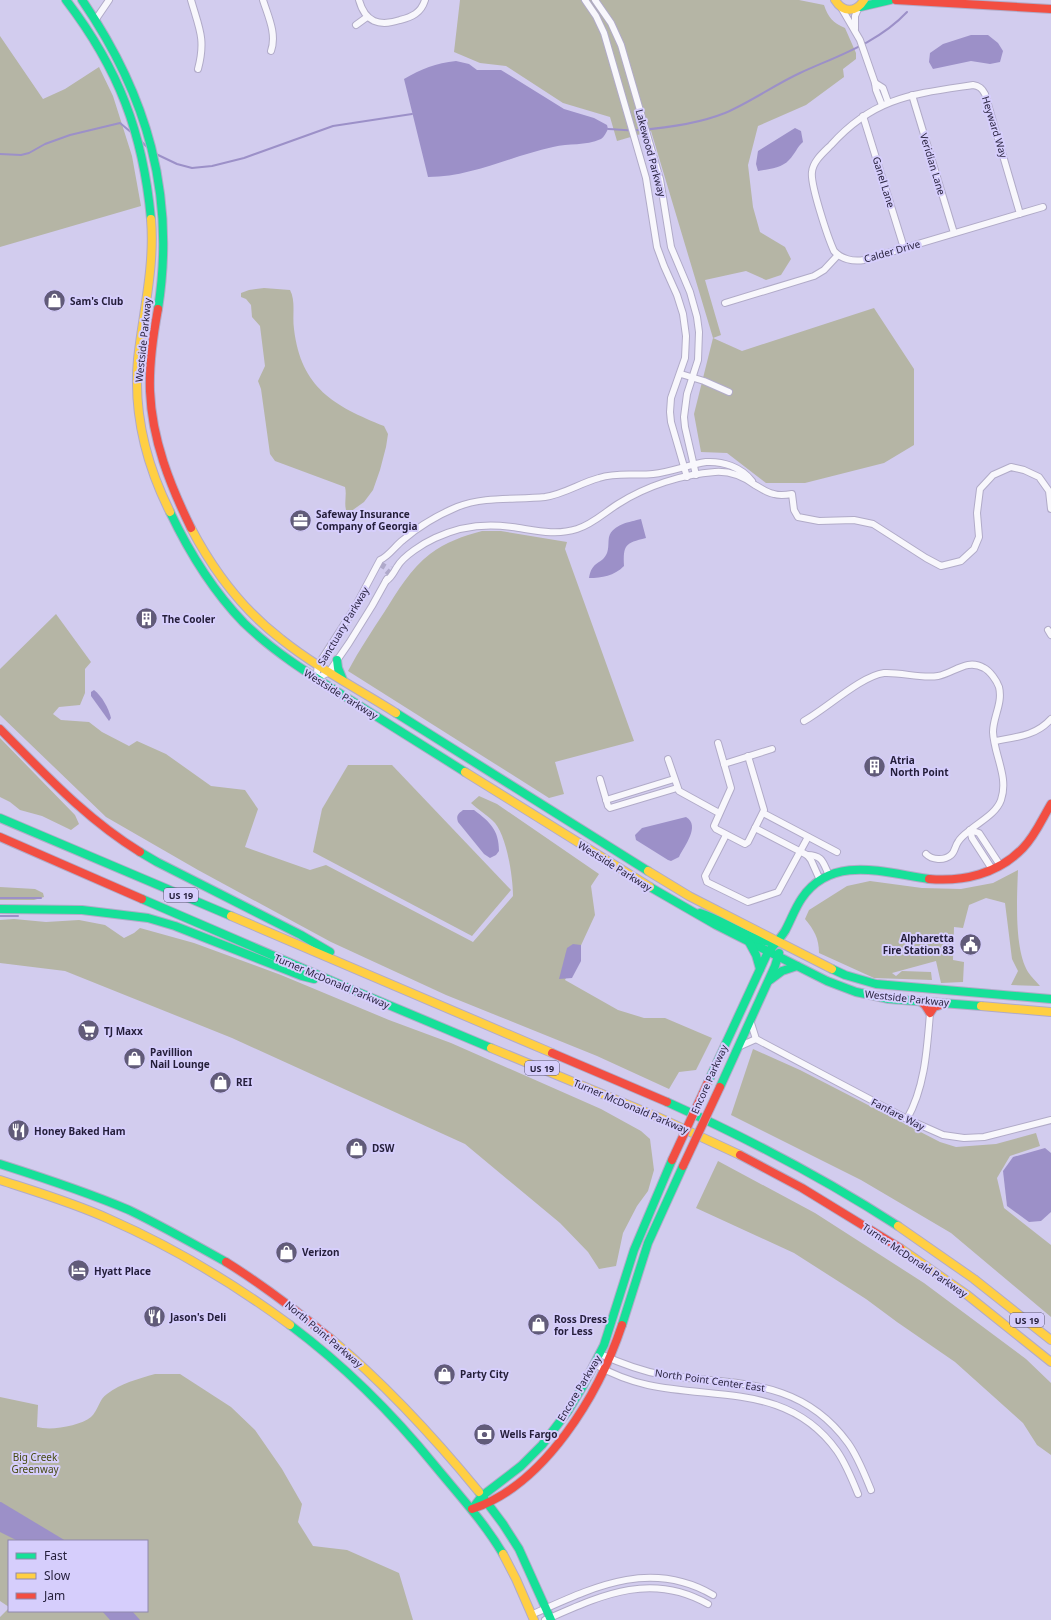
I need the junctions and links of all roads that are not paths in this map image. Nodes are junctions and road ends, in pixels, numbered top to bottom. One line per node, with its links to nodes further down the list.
1 (66, 0): 45 (main road, Westside Parkway)
2 (82, 0): 17 (main road, Westside Parkway)
3 (109, 0): 17 (street)
4 (191, 0): 21 (street)
5 (263, 0): 20 (street)
6 (359, 0): 16 (street)
7 (425, 0): 16 (street)
8 (585, 0): 31 (street, Lakewood Parkway)
9 (595, 0): 32 (street, Lakewood Parkway)
10 (890, 0): 13 (main road)
11 (896, 0): 15 (main road)
12 (835, 1): 14 (main road)
13 (861, 5): 14 (main road); 19 (street)
14 (842, 9): 19 (street)
15 (1051, 9)
16 (367, 17): 18 (street)
17 (96, 19): 43 (main road, Westside Parkway)
18 (356, 26)
19 (855, 30): 23 (street)
20 (271, 51)
21 (198, 69)
22 (912, 95): 23 (street, Heyward Way); 26 (street, Heyward Way); 27 (street, Veridian Lane)
23 (885, 104): 24 (street, Heyward Way)
24 (863, 116): 28 (street, Ganel Lane); 29 (street, Heyward Way)
25 (1043, 207): 26 (street, Calder Drive)
26 (1020, 214): 27 (street, Calder Drive)
27 (954, 233): 28 (street, Calder Drive)
28 (904, 248): 29 (street, Calder Drive)
29 (838, 255): 30 (street)
30 (725, 303)
31 (680, 374): 32 (street); 35 (street, Lakewood Parkway)
32 (693, 377): 33 (street); 34 (street, Lakewood Parkway)
33 (729, 392)
34 (693, 464): 35 (street, Sanctuary Parkway); 36 (street, Lakewood Parkway); 38 (street, Sanctuary Parkway)
35 (683, 467): 37 (street, Lakewood Parkway); 40 (street, Sanctuary Parkway)
36 (696, 475): 37 (street, Sanctuary Parkway); 38 (street, Sanctuary Parkway)
37 (687, 477): 42 (street, Sanctuary Parkway)
38 (754, 484): 39 (street)
39 (1051, 509)
40 (384, 563): 41 (street, Sanctuary Parkway); 41 (street, Sanctuary Parkway)
41 (375, 572): 43 (street, Sanctuary Parkway)
42 (337, 660): 44 (street, Sanctuary Parkway); 46 (main road)
43 (318, 665): 44 (main road, Westside Parkway); 45 (street, Sanctuary Parkway)
44 (328, 672): 45 (street, Sanctuary Parkway); 46 (main road, Westside Parkway)
45 (316, 679): 80 (main road, Westside Parkway)
46 (344, 681): 82 (main road, Westside Parkway)
47 (1051, 719): 50 (street)
48 (804, 721): 50 (street)
49 (0, 729): 87 (main road)
50 (995, 741): 65 (street)
51 (718, 744): 55 (street)
52 (772, 749): 53 (street)
53 (748, 756): 55 (street); 62 (street)
54 (668, 759): 57 (street)
55 (724, 764): 61 (street)
56 (600, 779): 59 (street)
57 (674, 779): 58 (street); 59 (street)
58 (677, 788): 59 (street); 61 (street)
59 (606, 800)
60 (1051, 804): 75 (main road, Encore Parkway)
61 (719, 813): 66 (street)
62 (763, 813): 64 (street); 68 (street)
63 (0, 818): 87 (main road, Turner McDonald Parkway / US 19)
64 (755, 828): 66 (street); 70 (street)
65 (970, 830): 69 (street); 72 (street); 73 (street)
66 (726, 835): 70 (street)
67 (0, 837): 89 (main road, Turner McDonald Parkway / US 19)
68 (808, 837): 70 (street); 71 (street)
69 (989, 848): 73 (street); 75 (street)
70 (800, 851): 74 (street)
71 (837, 852)
72 (926, 854)
73 (982, 854): 76 (street)
74 (807, 855): 77 (street); 78 (street)
75 (1000, 865): 76 (main road, Encore Parkway)
76 (992, 869): 77 (main road, Encore Parkway)
77 (829, 875): 78 (main road, Encore Parkway)
78 (820, 880): 82 (main road, Encore Parkway)
79 (0, 909): 89 (main road)
80 (690, 911): 81 (main road, Westside Parkway); 82 (main road)
81 (748, 942): 83 (main road, Westside Parkway); 86 (main road)
82 (779, 943): 83 (main road, Encore Parkway); 84 (main road, Encore Parkway); 90 (main road, Westside Parkway)
83 (768, 952): 84 (main road, Westside Parkway); 86 (main road, Encore Parkway)
84 (778, 957): 85 (main road, Westside Parkway); 88 (main road, Encore Parkway)
85 (797, 966): 88 (main road); 91 (main road, Westside Parkway)
86 (760, 969): 103 (main road, Encore Parkway, bridge)
87 (363, 972): 102 (main road, Turner McDonald Parkway / US 19)
88 (768, 982): 95 (main road, Encore Parkway)
89 (353, 990): 105 (main road, Turner McDonald Parkway / US 19)
90 (1051, 998)
91 (920, 1001): 92 (main road, Westside Parkway); 94 (main road)
92 (951, 1003): 93 (main road, Westside Parkway); 94 (main road)
93 (1051, 1012)
94 (930, 1013): 98 (street)
95 (750, 1020): 96 (street); 97 (main road, Encore Parkway)
96 (756, 1039): 97 (street); 98 (street, Fanfare Way)
97 (738, 1047): 104 (main road, Encore Parkway, bridge)
98 (907, 1119): 99 (street, Fanfare Way)
99 (1051, 1120)
100 (0, 1164): 110 (main road, North Point Parkway)
101 (0, 1180): 112 (main road, North Point Parkway)
102 (1051, 1340)
103 (600, 1354): 104 (street, North Point Center East); 106 (main road, Encore Parkway)
104 (610, 1358): 107 (main road, Encore Parkway); 108 (street, North Point Center East)
105 (1051, 1362)
106 (594, 1364): 107 (street, North Point Center East); 110 (main road, Encore Parkway)
107 (605, 1370): 109 (street, North Point Center East); 111 (main road, Encore Parkway)
108 (871, 1490)
109 (858, 1494)
110 (482, 1496): 111 (main road, North Point Parkway); 112 (main road, Encore Parkway)
111 (488, 1504): 112 (main road, Encore Parkway); 115 (main road, North Point Parkway)
112 (472, 1509): 116 (main road, North Point Parkway)
113 (713, 1595): 115 (street)
114 (708, 1604): 117 (street)
115 (546, 1608): 116 (street); 117 (main road, North Point Parkway)
116 (533, 1617)
117 (549, 1619)

